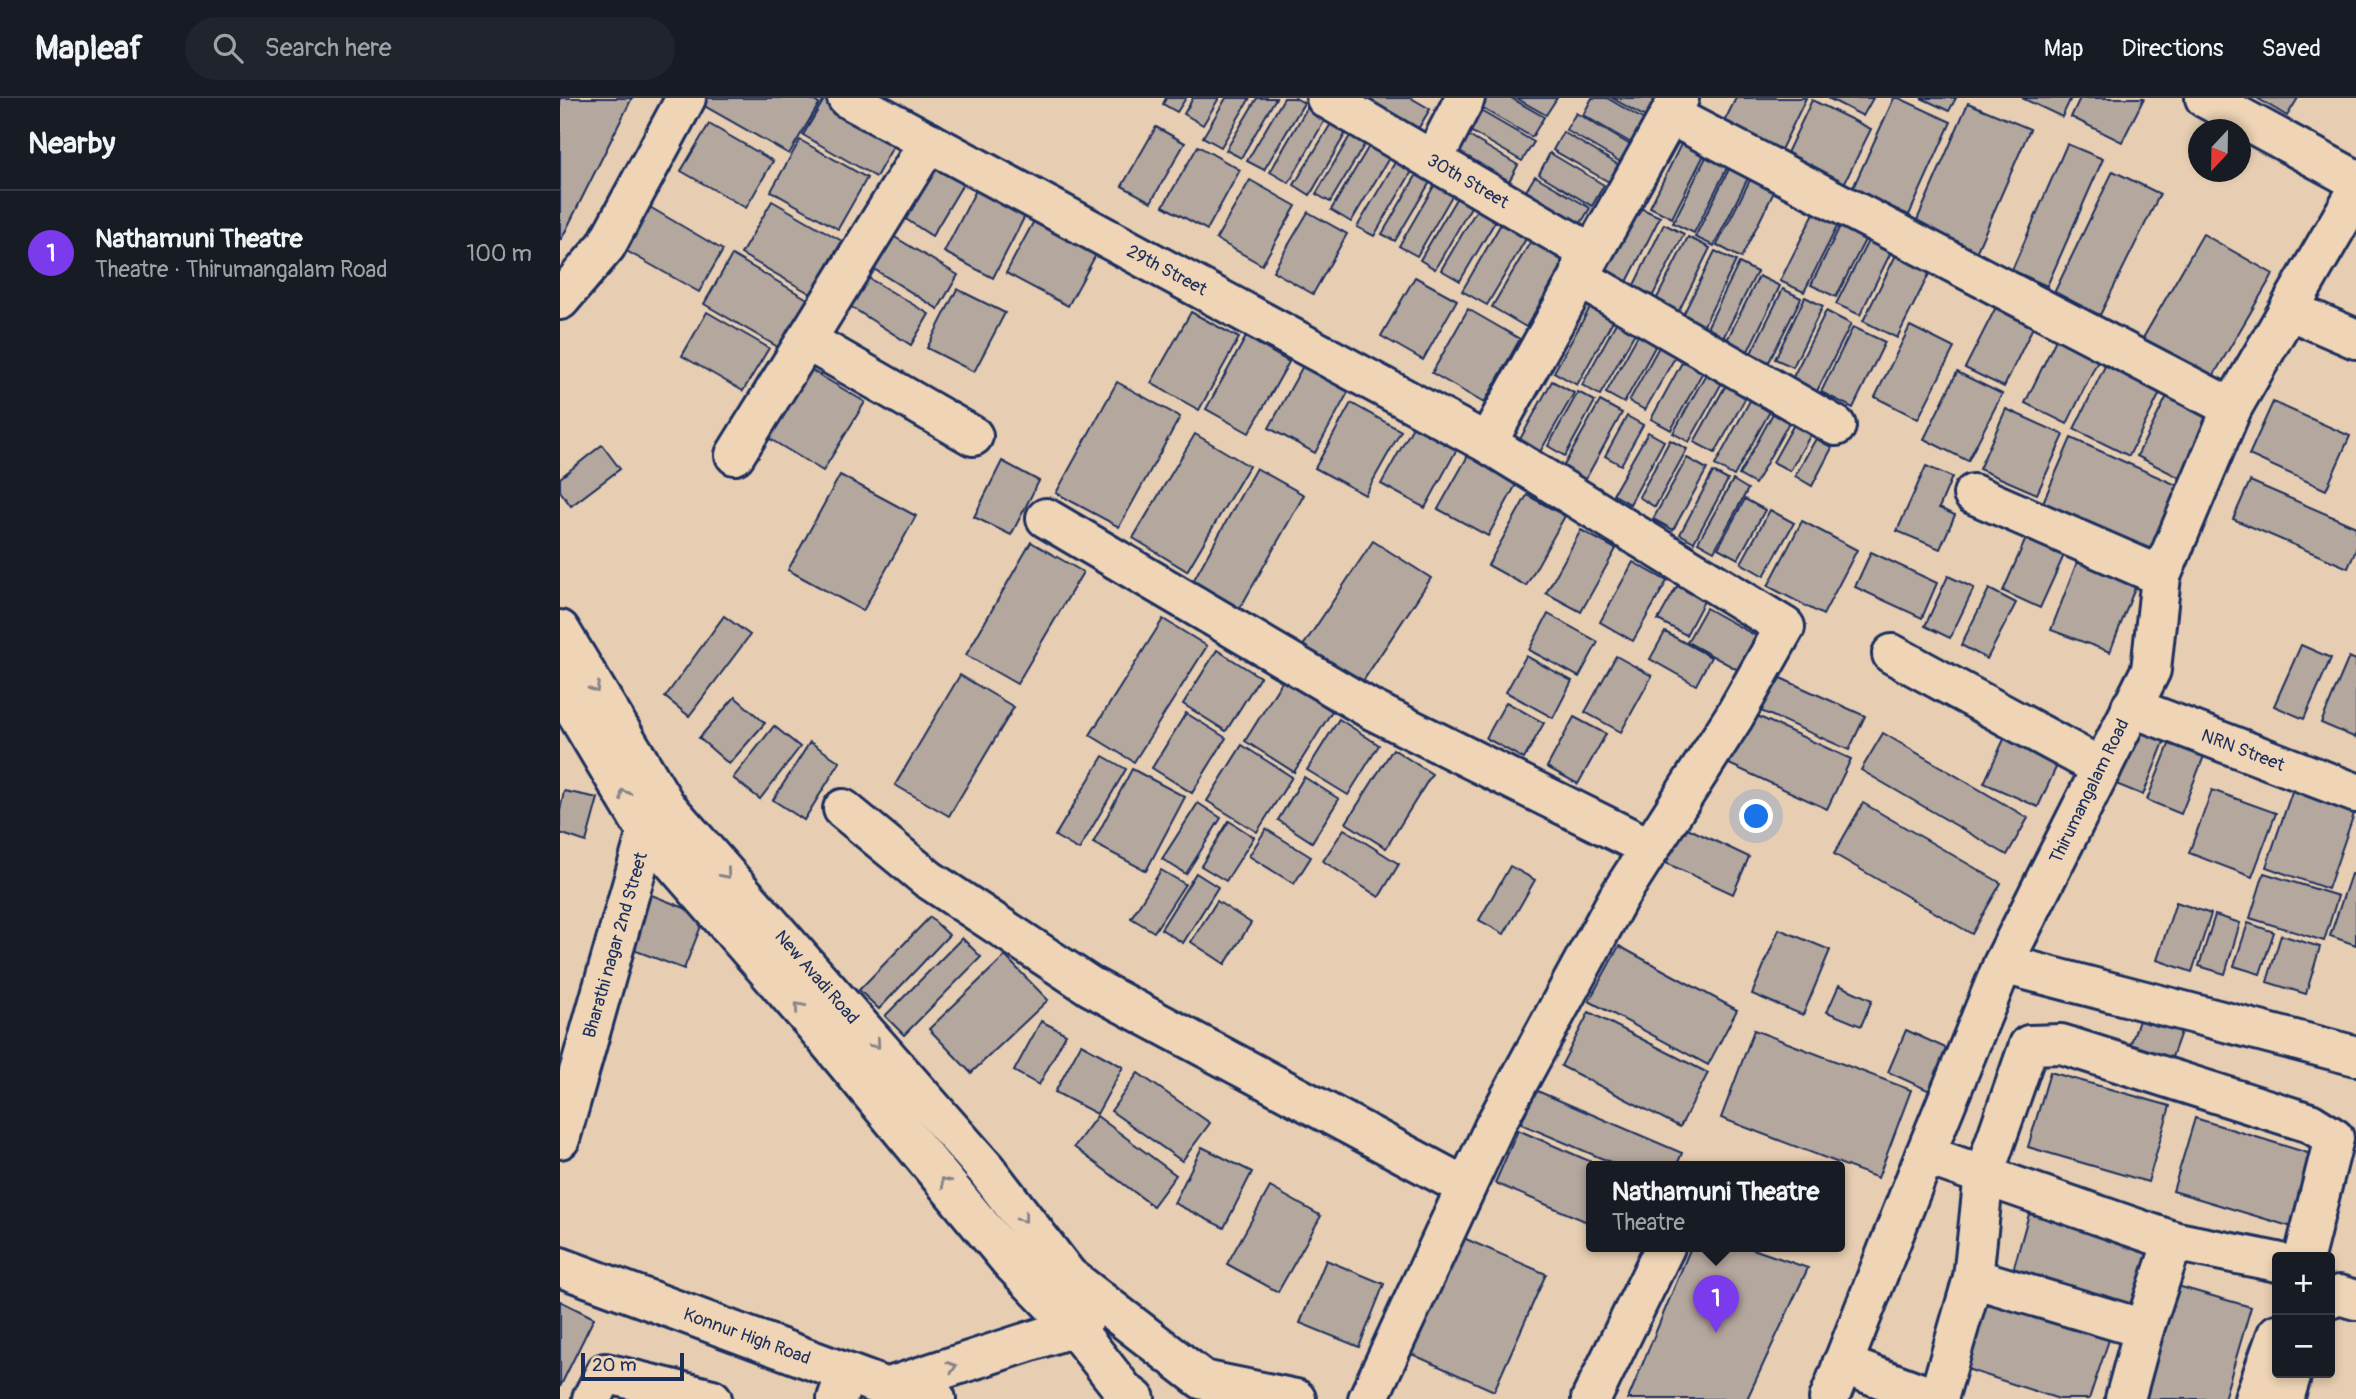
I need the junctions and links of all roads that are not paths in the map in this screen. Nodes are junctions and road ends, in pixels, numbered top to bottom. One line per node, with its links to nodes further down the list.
1 (847, 98): 7 (street, 29th Street)
2 (1326, 98): 8 (street, 30th Street)
3 (1465, 98): 8 (street)
4 (2204, 98): 9 (street)
5 (675, 102): 12 (street)
6 (1674, 107): 11 (street); 16 (street)
7 (929, 142): 14 (street); 19 (street, 29th Street)
8 (1433, 160): 11 (street, 30th Street)
9 (2356, 180)
10 (2356, 193): 13 (street, Thirumangalam Road)
11 (1580, 278): 17 (street); 19 (street)
12 (560, 300)
13 (2289, 310): 15 (street); 16 (street, Thirumangalam Road)
14 (806, 340): 18 (street); 20 (street)
15 (2356, 340)
16 (2232, 408): 23 (street, Thirumangalam Road)
17 (1836, 426)
18 (973, 436)
19 (1487, 443): 32 (street, 29th Street)
20 (735, 455)
21 (1973, 495): 23 (street)
22 (1046, 518): 32 (street)
23 (2161, 576): 27 (street, Thirumangalam Road)
24 (560, 630): 47 (street, New Avadi Road, one-way to 47)
25 (1892, 654): 28 (street)
26 (560, 687): 31 (street, New Avadi Road, one-way to 26)
27 (2131, 707): 28 (street, Thirumangalam Road); 29 (street, NRN Street)
28 (2102, 768): 33 (street, Thirumangalam Road)
29 (2356, 793)
30 (843, 809): 38 (street)
31 (647, 832): 35 (street, Bharathi nagar 2nd Street); 47 (street, New Avadi Road, one-way to 31)
32 (1650, 848): 38 (street)
33 (2003, 964): 34 (street); 36 (street, Thirumangalam Road)
34 (2356, 1055)
35 (560, 1139)
36 (1925, 1155): 37 (street); 50 (street, Thirumangalam Road)
37 (1984, 1174): 39 (street); 41 (street); 44 (street)
38 (1466, 1186): 61 (street)
39 (2173, 1241): 42 (street); 48 (street)
40 (1663, 1252): 62 (street)
41 (2305, 1252)
42 (2272, 1261)
43 (560, 1267): 52 (street, Konnur High Road)
44 (1973, 1278): 48 (street); 64 (street)
45 (2335, 1297): 46 (street)
46 (2356, 1300)
47 (1087, 1315): 53 (street, one-way to 47); 55 (street, New Avadi Road); 59 (street, New Avadi Road)
48 (2144, 1329): 65 (street)
49 (2272, 1348): 66 (street)
50 (1842, 1364): 54 (street); 63 (street, Thirumangalam Road)
51 (2290, 1378): 67 (street)
52 (842, 1386): 53 (street, Konnur High Road)
53 (887, 1388): 58 (street, Konnur High Road)
54 (1874, 1388): 64 (street)
55 (1202, 1390): 60 (street, New Avadi Road)
56 (592, 1399): 57 (street)
57 (712, 1399)
58 (936, 1399)
59 (1135, 1399)
60 (1296, 1399)
61 (1368, 1399)
62 (1591, 1399)
63 (1829, 1399)
64 (1938, 1399)
65 (2124, 1399)
66 (2254, 1399)
67 (2284, 1399)

